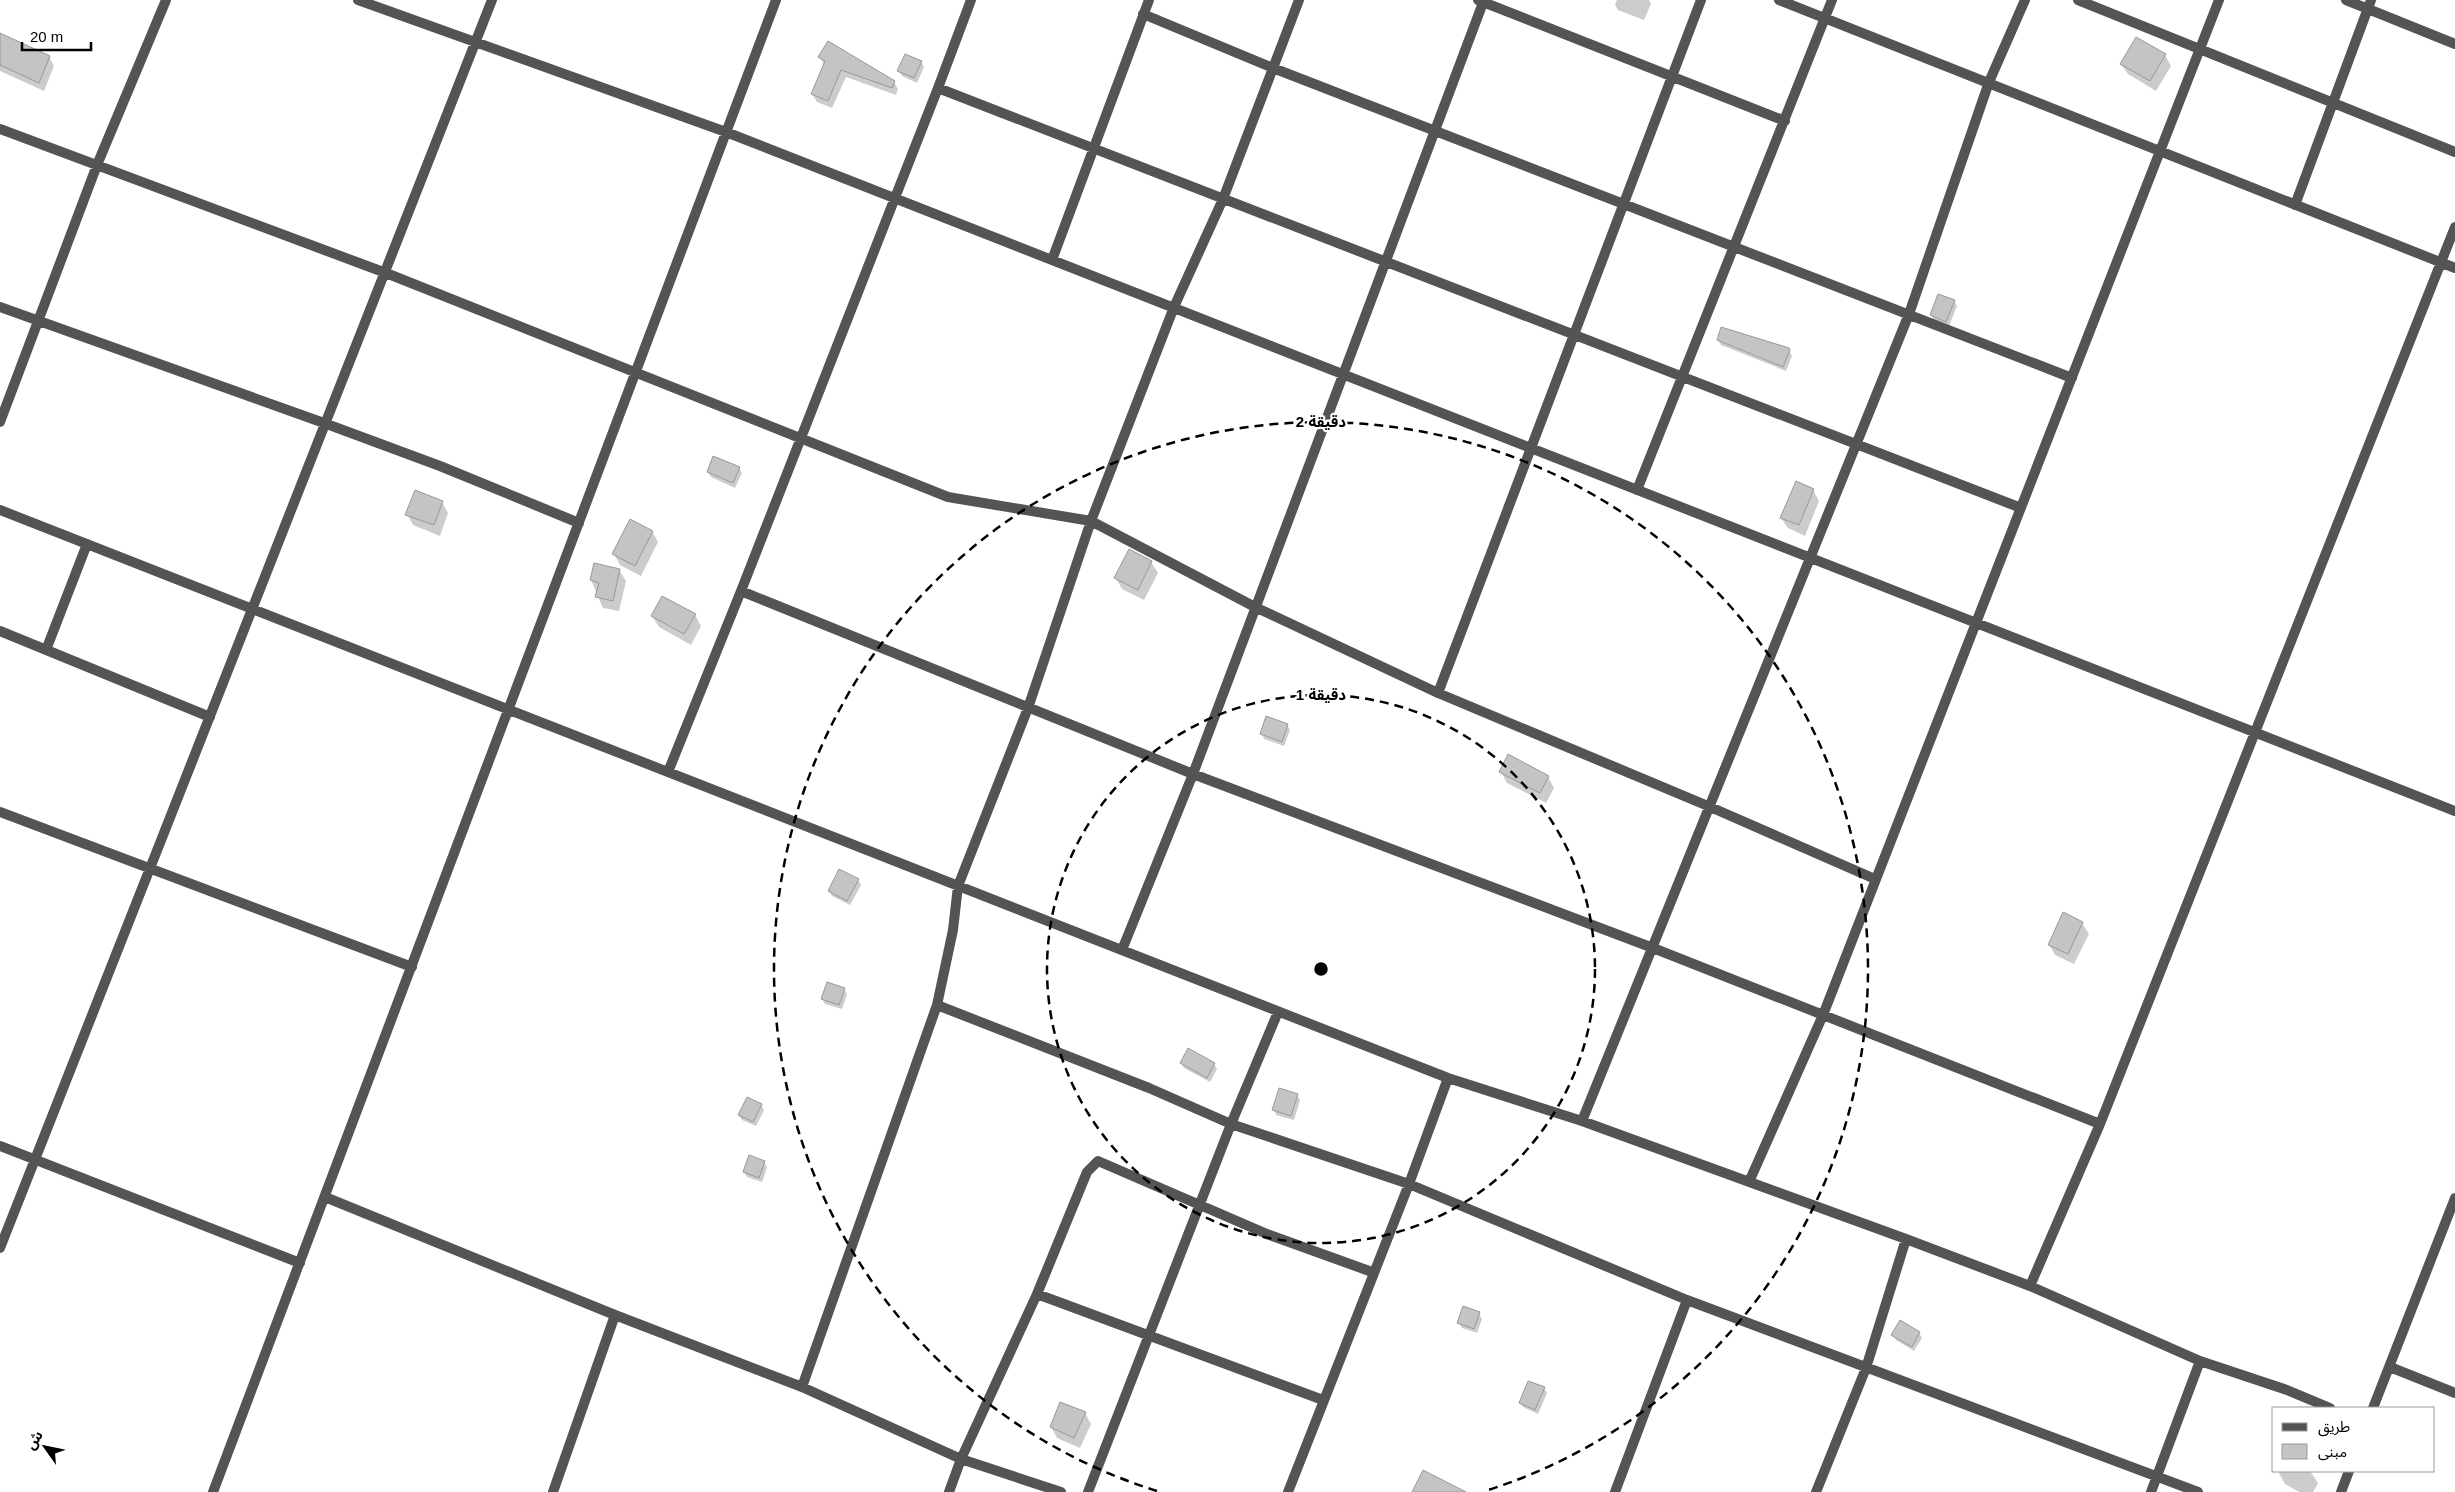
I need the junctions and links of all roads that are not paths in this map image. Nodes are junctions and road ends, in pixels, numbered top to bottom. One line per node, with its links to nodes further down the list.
1 (166, 0): 34 (street)
2 (358, 0): 19 (street)
3 (492, 0): 19 (street)
4 (776, 0): 30 (street)
5 (971, 0): 25 (street)
6 (1149, 0): 17 (street)
7 (1299, 0): 22 (street)
8 (1701, 0): 23 (street)
9 (1779, 0): 18 (street)
10 (1832, 0): 18 (street)
11 (2025, 0): 24 (street)
12 (2078, 0): 21 (street)
13 (2219, 0): 21 (street)
14 (2346, 0): 16 (street)
15 (1481, 1): 23 (street); 29 (street)
16 (2369, 4): 20 (street); 26 (street)
17 (1143, 14): 22 (street); 31 (street)
18 (1825, 18): 24 (street); 27 (street)
19 (476, 42): 30 (street); 45 (street)
20 (2455, 44)
21 (2200, 49): 26 (street); 32 (street)
22 (1273, 68): 29 (street); 36 (street)
23 (1673, 77): 27 (street); 37 (street)
24 (1989, 82): 32 (street); 48 (street)
25 (938, 88): 31 (street); 35 (street)
26 (2333, 102): 33 (street); 38 (street)
27 (1784, 121): 40 (street)
28 (0, 129): 34 (street)
29 (1434, 131): 37 (street); 42 (street)
30 (726, 132): 35 (street); 51 (street)
31 (1095, 149): 36 (street); 41 (street)
32 (2160, 151): 38 (street); 54 (street)
33 (2455, 152)
34 (97, 165): 45 (street); 49 (street)
35 (895, 198): 41 (street); 57 (street)
36 (1223, 199): 42 (street); 47 (street)
37 (1624, 204): 40 (street); 50 (street)
38 (2294, 205): 43 (street)
39 (2455, 227): 43 (street)
40 (1733, 246): 48 (street); 53 (street)
41 (1052, 260): 47 (street)
42 (1385, 261): 50 (street); 52 (street)
43 (2441, 262): 44 (street); 77 (street)
44 (2455, 268)
45 (386, 273): 51 (street); 56 (street)
46 (0, 307): 49 (street)
47 (1174, 307): 52 (street); 63 (street)
48 (1909, 314): 54 (street); 58 (street)
49 (38, 321): 55 (street); 56 (street)
50 (1574, 335): 53 (street); 59 (street)
51 (635, 372): 57 (street); 64 (street)
52 (1342, 374): 59 (street); 68 (street)
53 (1682, 377): 58 (street); 60 (street)
54 (2072, 378): 61 (street)
55 (0, 422)
56 (324, 422): 64 (street); 69 (street)
57 (800, 439): 63 (street); 67 (street)
58 (1856, 444): 61 (street); 66 (street)
59 (1530, 448): 60 (street); 73 (street)
60 (1637, 490): 66 (street)
61 (2021, 508): 70 (street)
62 (0, 510): 65 (street)
63 (1091, 521): 68 (street); 74 (street)
64 (579, 523): 75 (street)
65 (87, 544): 69 (street); 72 (street)
66 (1810, 558): 70 (street); 80 (street)
67 (741, 591): 74 (street); 78 (street)
68 (1255, 607): 73 (street); 79 (street)
69 (251, 609): 75 (street); 76 (street)
70 (1976, 623): 77 (street); 84 (street)
71 (0, 631): 72 (street)
72 (46, 650): 76 (street)
73 (1438, 694): 80 (street)
74 (1028, 708): 79 (street); 85 (street)
75 (508, 710): 78 (street); 88 (street)
76 (210, 717): 83 (street)
77 (2255, 733): 81 (street); 95 (street)
78 (668, 772): 85 (street)
79 (1193, 774): 86 (street); 87 (street)
80 (1708, 806): 84 (street); 86 (street)
81 (2455, 811)
82 (0, 812): 83 (street)
83 (150, 869): 88 (street); 97 (street)
84 (1876, 879): 91 (street)
85 (958, 886): 87 (street); 89 (street)
86 (1653, 948): 91 (street); 93 (street)
87 (1122, 950): 90 (street)
88 (412, 966): 100 (street)
89 (936, 1005): 94 (street); 115 (street)
90 (1278, 1012): 92 (street); 94 (street)
91 (1823, 1015): 95 (street); 98 (street)
92 (1448, 1078): 93 (street); 99 (street)
93 (1582, 1121): 98 (street)
94 (1231, 1124): 99 (street); 102 (street)
95 (2100, 1124): 107 (street)
96 (0, 1146): 97 (street)
97 (35, 1160): 104 (street); 105 (street)
98 (1749, 1182): 103 (street)
99 (1409, 1184): 106 (street); 109 (street)
100 (325, 1197): 105 (street); 110 (street)
101 (2455, 1198): 113 (street)
102 (1201, 1206): 106 (street); 108 (street); 111 (street)
103 (1906, 1239): 107 (street); 114 (street)
104 (0, 1248)
105 (300, 1263): 123 (street)
106 (1372, 1272): 117 (street)
107 (2030, 1286): 112 (street)
108 (1037, 1294): 111 (street); 120 (street)
109 (1687, 1300): 114 (street); 129 (street)
110 (615, 1315): 115 (street); 124 (street)
111 (1150, 1336): 117 (street); 127 (street)
112 (2200, 1361): 118 (street); 122 (street)
113 (2390, 1367): 116 (street); 119 (street)
114 (1866, 1368): 122 (street); 130 (street)
115 (802, 1387): 120 (street)
116 (2455, 1393)
117 (1323, 1400): 128 (street)
118 (2328, 1407)
119 (2373, 1407)
120 (961, 1459): 125 (street); 126 (street)
121 (2349, 1472): 133 (street)
122 (2157, 1476): 131 (street); 132 (street)
123 (212, 1492)
124 (553, 1492)
125 (949, 1492)
126 (1061, 1492)
127 (1088, 1492)
128 (1288, 1492)
129 (1615, 1492)
130 (1816, 1492)
131 (2151, 1492)
132 (2198, 1492)
133 (2341, 1492)

